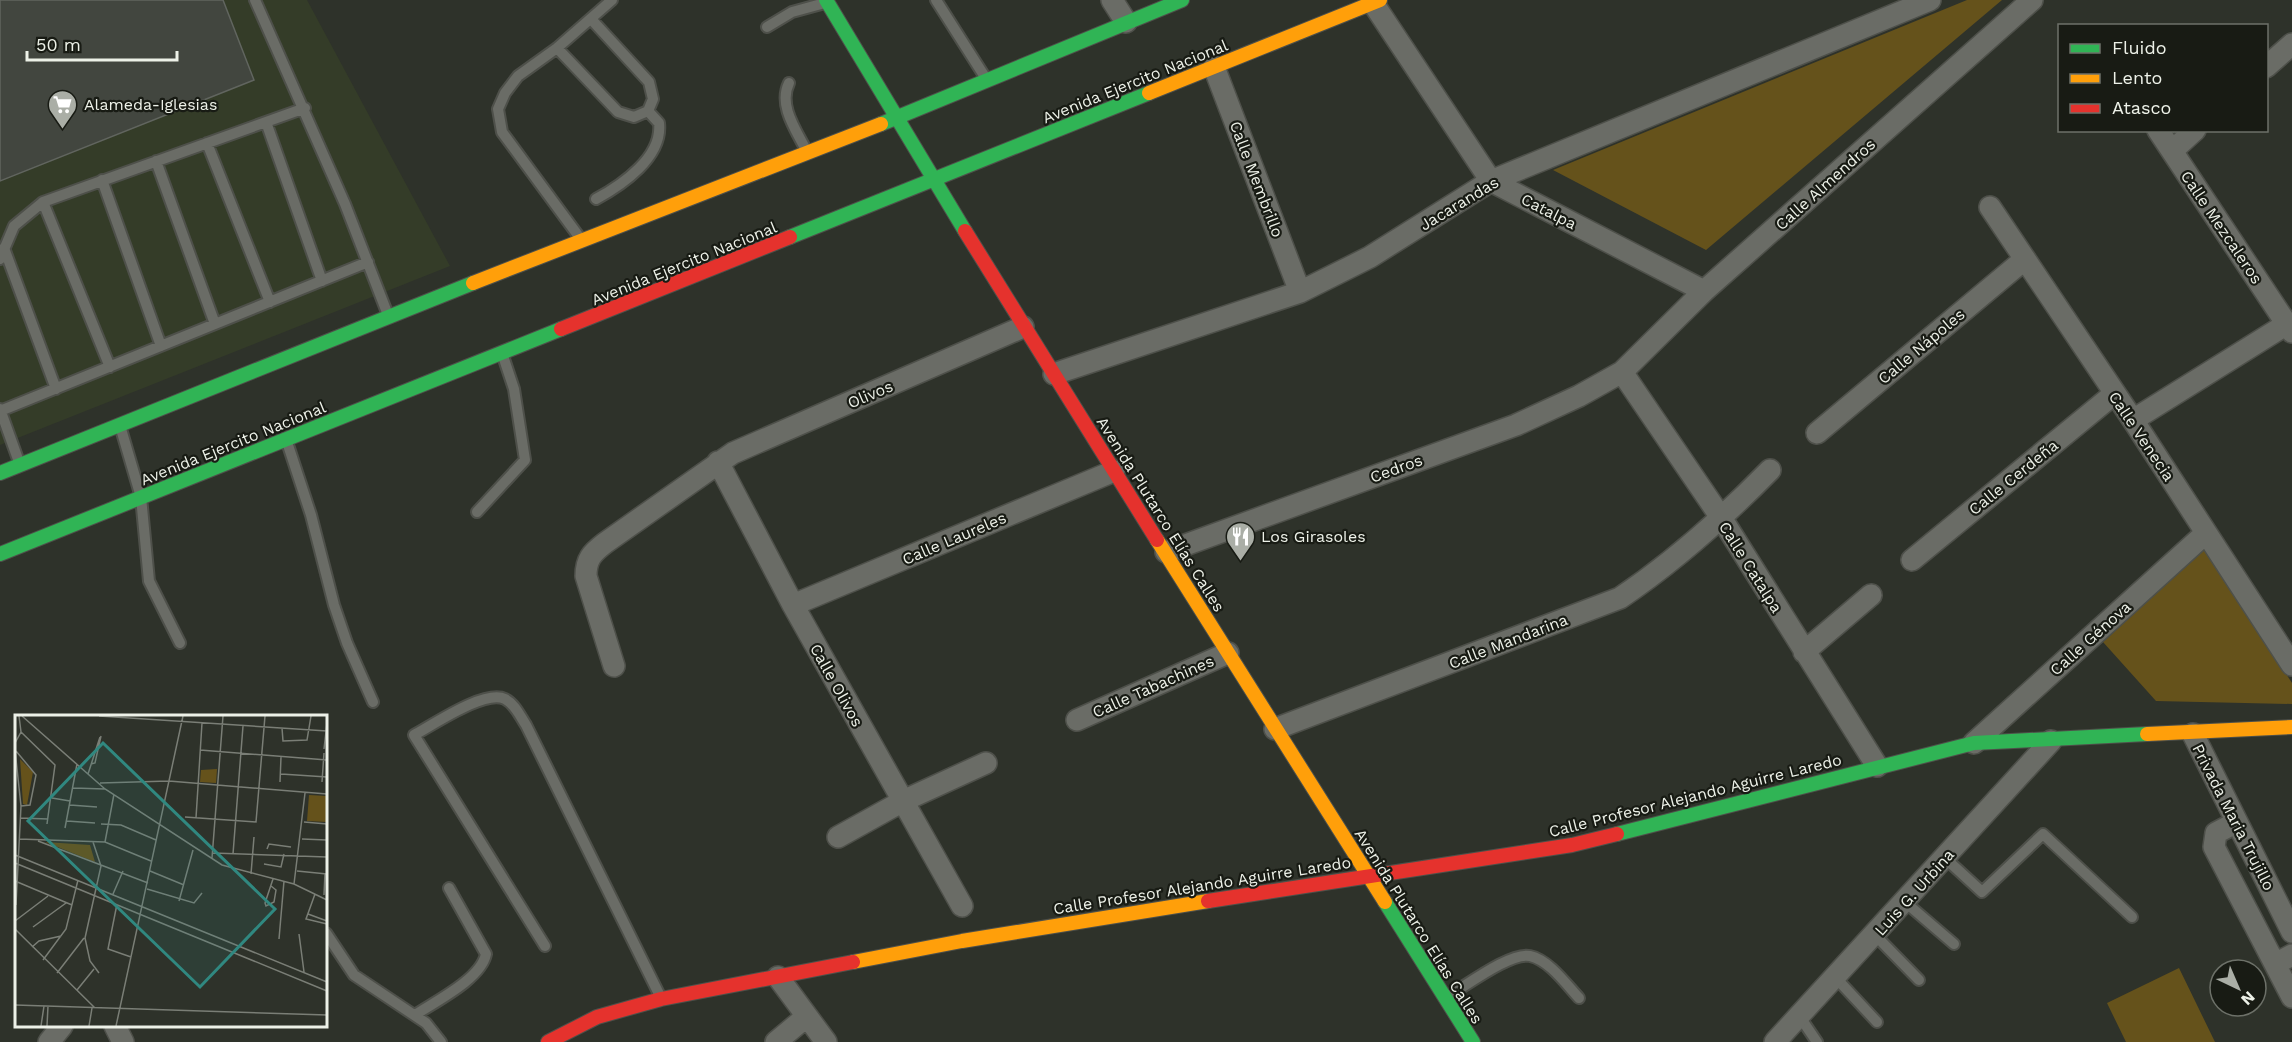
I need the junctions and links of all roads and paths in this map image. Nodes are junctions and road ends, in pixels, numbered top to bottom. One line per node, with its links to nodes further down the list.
1 (255, 0): 19 (lane)
2 (612, 0): 10 (lane)
3 (936, 0): 17 (lane)
4 (1112, 0): 11 (street)
5 (1182, 0): 11 (main road)
6 (1930, 0): 31 (street, Jacarandas)
7 (2032, 0): 40 (street, Calle Almendros)
8 (829, 1): 12 (lane); 21 (main road, Avenida Plutarco Elías Calles)
9 (1375, 1): 16 (main road, Avenida Ejercito Nacional); 31 (street, Catalpa)
10 (591, 19): 14 (lane); 20 (lane)
11 (1126, 22): 17 (main road)
12 (767, 27)
13 (2292, 44): 15 (street)
14 (557, 48): 20 (lane); 35 (lane)
15 (2268, 65)
16 (1214, 67): 30 (main road, Avenida Ejercito Nacional); 41 (street, Calle Membrillo)
17 (986, 80): 21 (main road)
18 (789, 83): 27 (lane)
19 (305, 108): 22 (lane); 38 (lane)
20 (648, 111): 32 (lane)
21 (899, 117): 27 (main road); 30 (main road, Avenida Plutarco Elías Calles)
22 (266, 122): 25 (lane); 39 (lane)
23 (2159, 132): 26 (street, Calle Mezcaleros)
24 (2193, 132): 26 (street)
25 (207, 143): 28 (lane); 42 (lane)
26 (2172, 151): 46 (street, Calle Mezcaleros)
27 (807, 153): 35 (main road)
28 (156, 161): 29 (lane); 44 (lane)
29 (102, 180): 33 (lane); 47 (lane)
30 (936, 180): 45 (main road, Avenida Plutarco Elías Calles); 48 (main road, Avenida Ejercito Nacional)
31 (1491, 181): 40 (street, Catalpa); 41 (street, Jacarandas)
32 (596, 200)
33 (43, 202): 36 (lane); 49 (lane)
34 (1990, 207): 37 (street, Calle Venecia)
35 (581, 240): 43 (main road)
36 (2, 254): 52 (lane)
37 (2025, 259): 53 (street, Calle Venecia); 57 (street, Calle Nápoles)
38 (368, 262): 39 (lane); 43 (lane)
39 (322, 281): 42 (lane)
40 (1704, 291): 50 (street, Calle Almendros)
41 (1300, 292): 51 (street, Jacarandas)
42 (270, 302): 44 (lane)
43 (389, 318): 56 (main road)
44 (215, 324): 47 (lane)
45 (1023, 327): 51 (main road, Avenida Plutarco Elías Calles); 59 (street, Olivos)
46 (2290, 328): 55 (street, Calle Mezcaleros)
47 (161, 346): 49 (lane)
48 (502, 353): 58 (main road, Avenida Ejercito Nacional); 65 (lane)
49 (110, 367): 52 (lane)
50 (1622, 372): 66 (street, Calle Catalpa); 68 (street, Cedros)
51 (1054, 374): 62 (main road, Avenida Plutarco Elías Calles)
52 (56, 389): 54 (lane)
53 (2114, 394): 55 (street, Calle Venecia); 70 (street, Calle Cerdeña)
54 (0, 410): 60 (lane)
55 (2133, 420): 67 (street, Calle Venecia)
56 (120, 426): 60 (main road); 64 (lane)
57 (1817, 433)
58 (286, 439): 64 (main road, Avenida Ejercito Nacional); 78 (lane)
59 (718, 462): 72 (street, Calle Olivos); 77 (street, Olivos)
60 (20, 465): 63 (main road)
61 (1770, 470): 66 (street, Calle Mandarina)
62 (1114, 471): 68 (main road, Avenida Plutarco Elías Calles); 72 (street, Calle Laureles)
63 (0, 473)
64 (141, 497): 69 (main road, Avenida Ejercito Nacional); 73 (lane)
65 (477, 512)
66 (1722, 519): 74 (street, Calle Catalpa); 81 (street, Calle Mandarina)
67 (2206, 533): 76 (street, Calle Venecia); 84 (street, Calle Génova)
68 (1166, 552): 75 (main road, Avenida Plutarco Elías Calles)
69 (0, 554)
70 (1912, 560)
71 (1871, 595): 74 (street)
72 (793, 605): 87 (street, Calle Olivos)
73 (180, 643)
74 (1804, 652): 86 (street, Calle Catalpa)
75 (1228, 653): 79 (street, Calle Tabachines); 81 (main road, Avenida Plutarco Elías Calles)
76 (2292, 665)
77 (614, 666)
78 (373, 702)
79 (1077, 720)
80 (2292, 727): 82 (main road, Calle Profesor Alejando Aguirre Laredo)
81 (1275, 729): 91 (main road, Avenida Plutarco Elías Calles)
82 (2193, 734): 83 (main road, Calle Profesor Alejando Aguirre Laredo); 88 (street, Privada Maria Trujillo)
83 (2051, 741): 84 (main road, Calle Profesor Alejando Aguirre Laredo); 90 (street, Luis G. Urbina)
84 (1974, 743): 86 (main road, Calle Profesor Alejando Aguirre Laredo)
85 (986, 763): 87 (street)
86 (1877, 766): 91 (main road, Calle Profesor Alejando Aguirre Laredo)
87 (903, 801): 89 (street); 94 (street, Calle Olivos)
88 (2237, 822): 96 (street, Privada Maria Trujillo); 101 (street)
89 (838, 837)
90 (1945, 858): 93 (street, Luis G. Urbina); 95 (lane)
91 (1367, 875): 102 (main road, Calle Profesor Alejando Aguirre Laredo); 106 (main road, Avenida Plutarco Elías Calles)
92 (449, 888): 109 (lane)
93 (1905, 902): 98 (street, Luis G. Urbina); 99 (lane)
94 (962, 906)
95 (2132, 917)
96 (2292, 932)
97 (327, 934): 109 (lane)
98 (1875, 934): 103 (street, Luis G. Urbina); 104 (lane)
99 (1954, 944)
100 (545, 946): 108 (lane)
101 (2283, 960): 105 (street)
102 (778, 977): 108 (main road, Calle Profesor Alejando Aguirre Laredo); 110 (street)
103 (1836, 978): 111 (street, Luis G. Urbina); 112 (lane)
104 (1919, 980)
105 (2292, 997)
106 (1445, 998): 107 (lane); 121 (main road, Avenida Plutarco Elías Calles)
107 (1579, 998)
108 (661, 999): 118 (main road, Calle Profesor Alejando Aguirre Laredo)
109 (415, 1015): 117 (lane)
110 (806, 1017): 119 (street); 120 (street)
111 (1800, 1017): 122 (street, Luis G. Urbina); 123 (lane)
112 (1877, 1022)
113 (61, 1027): 115 (street)
114 (116, 1027): 116 (street)
115 (49, 1042)
116 (123, 1042)
117 (441, 1042)
118 (548, 1042)
119 (776, 1042)
120 (826, 1042)
121 (1473, 1042)
122 (1775, 1042)
123 (1817, 1042)

